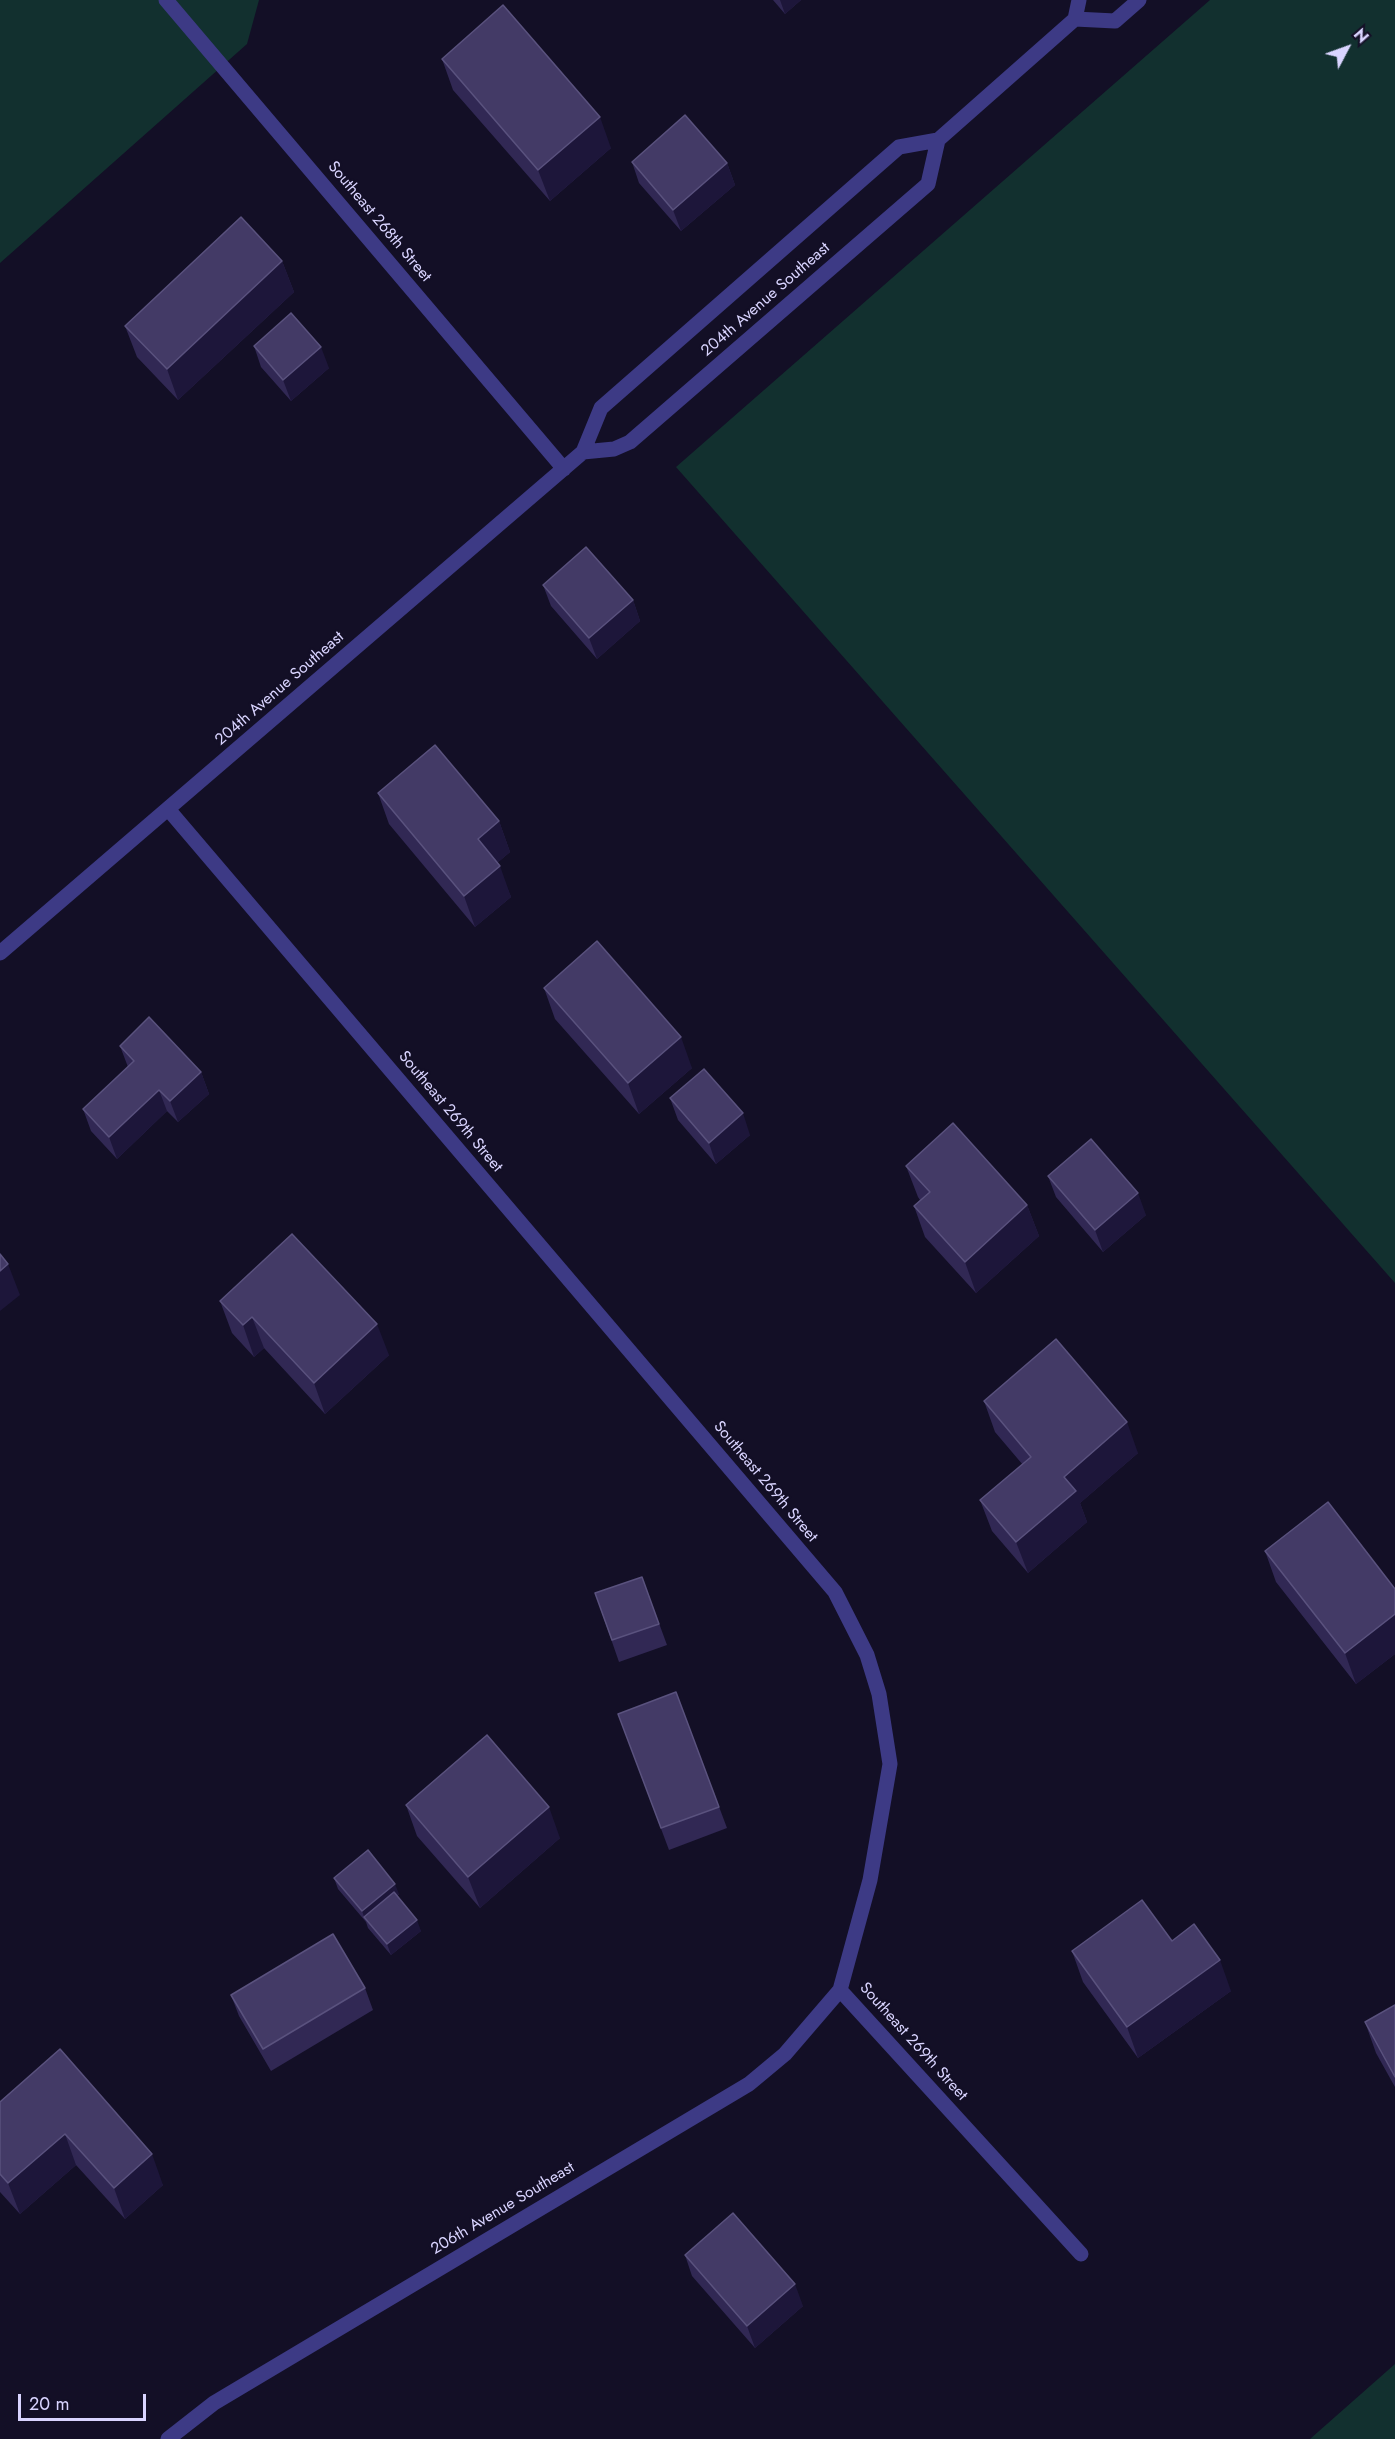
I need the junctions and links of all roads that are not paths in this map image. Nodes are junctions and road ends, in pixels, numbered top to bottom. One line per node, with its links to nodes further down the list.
1 (166, 0): 7 (street, Southeast 268th Street)
2 (1079, 0): 4 (street)
3 (1139, 0): 4 (street)
4 (1075, 19): 5 (street)
5 (938, 140): 6 (street, 204th Avenue Southeast); 6 (street, 204th Avenue Southeast)
6 (583, 452): 7 (street, 204th Avenue Southeast)
7 (564, 468): 8 (street, 204th Avenue Southeast)
8 (168, 808): 9 (street, 204th Avenue Southeast); 10 (street, Southeast 269th Street)
9 (0, 953)
10 (840, 1990): 11 (street, Southeast 269th Street); 12 (street, 206th Avenue Southeast)
11 (1081, 2254)
12 (168, 2439)

